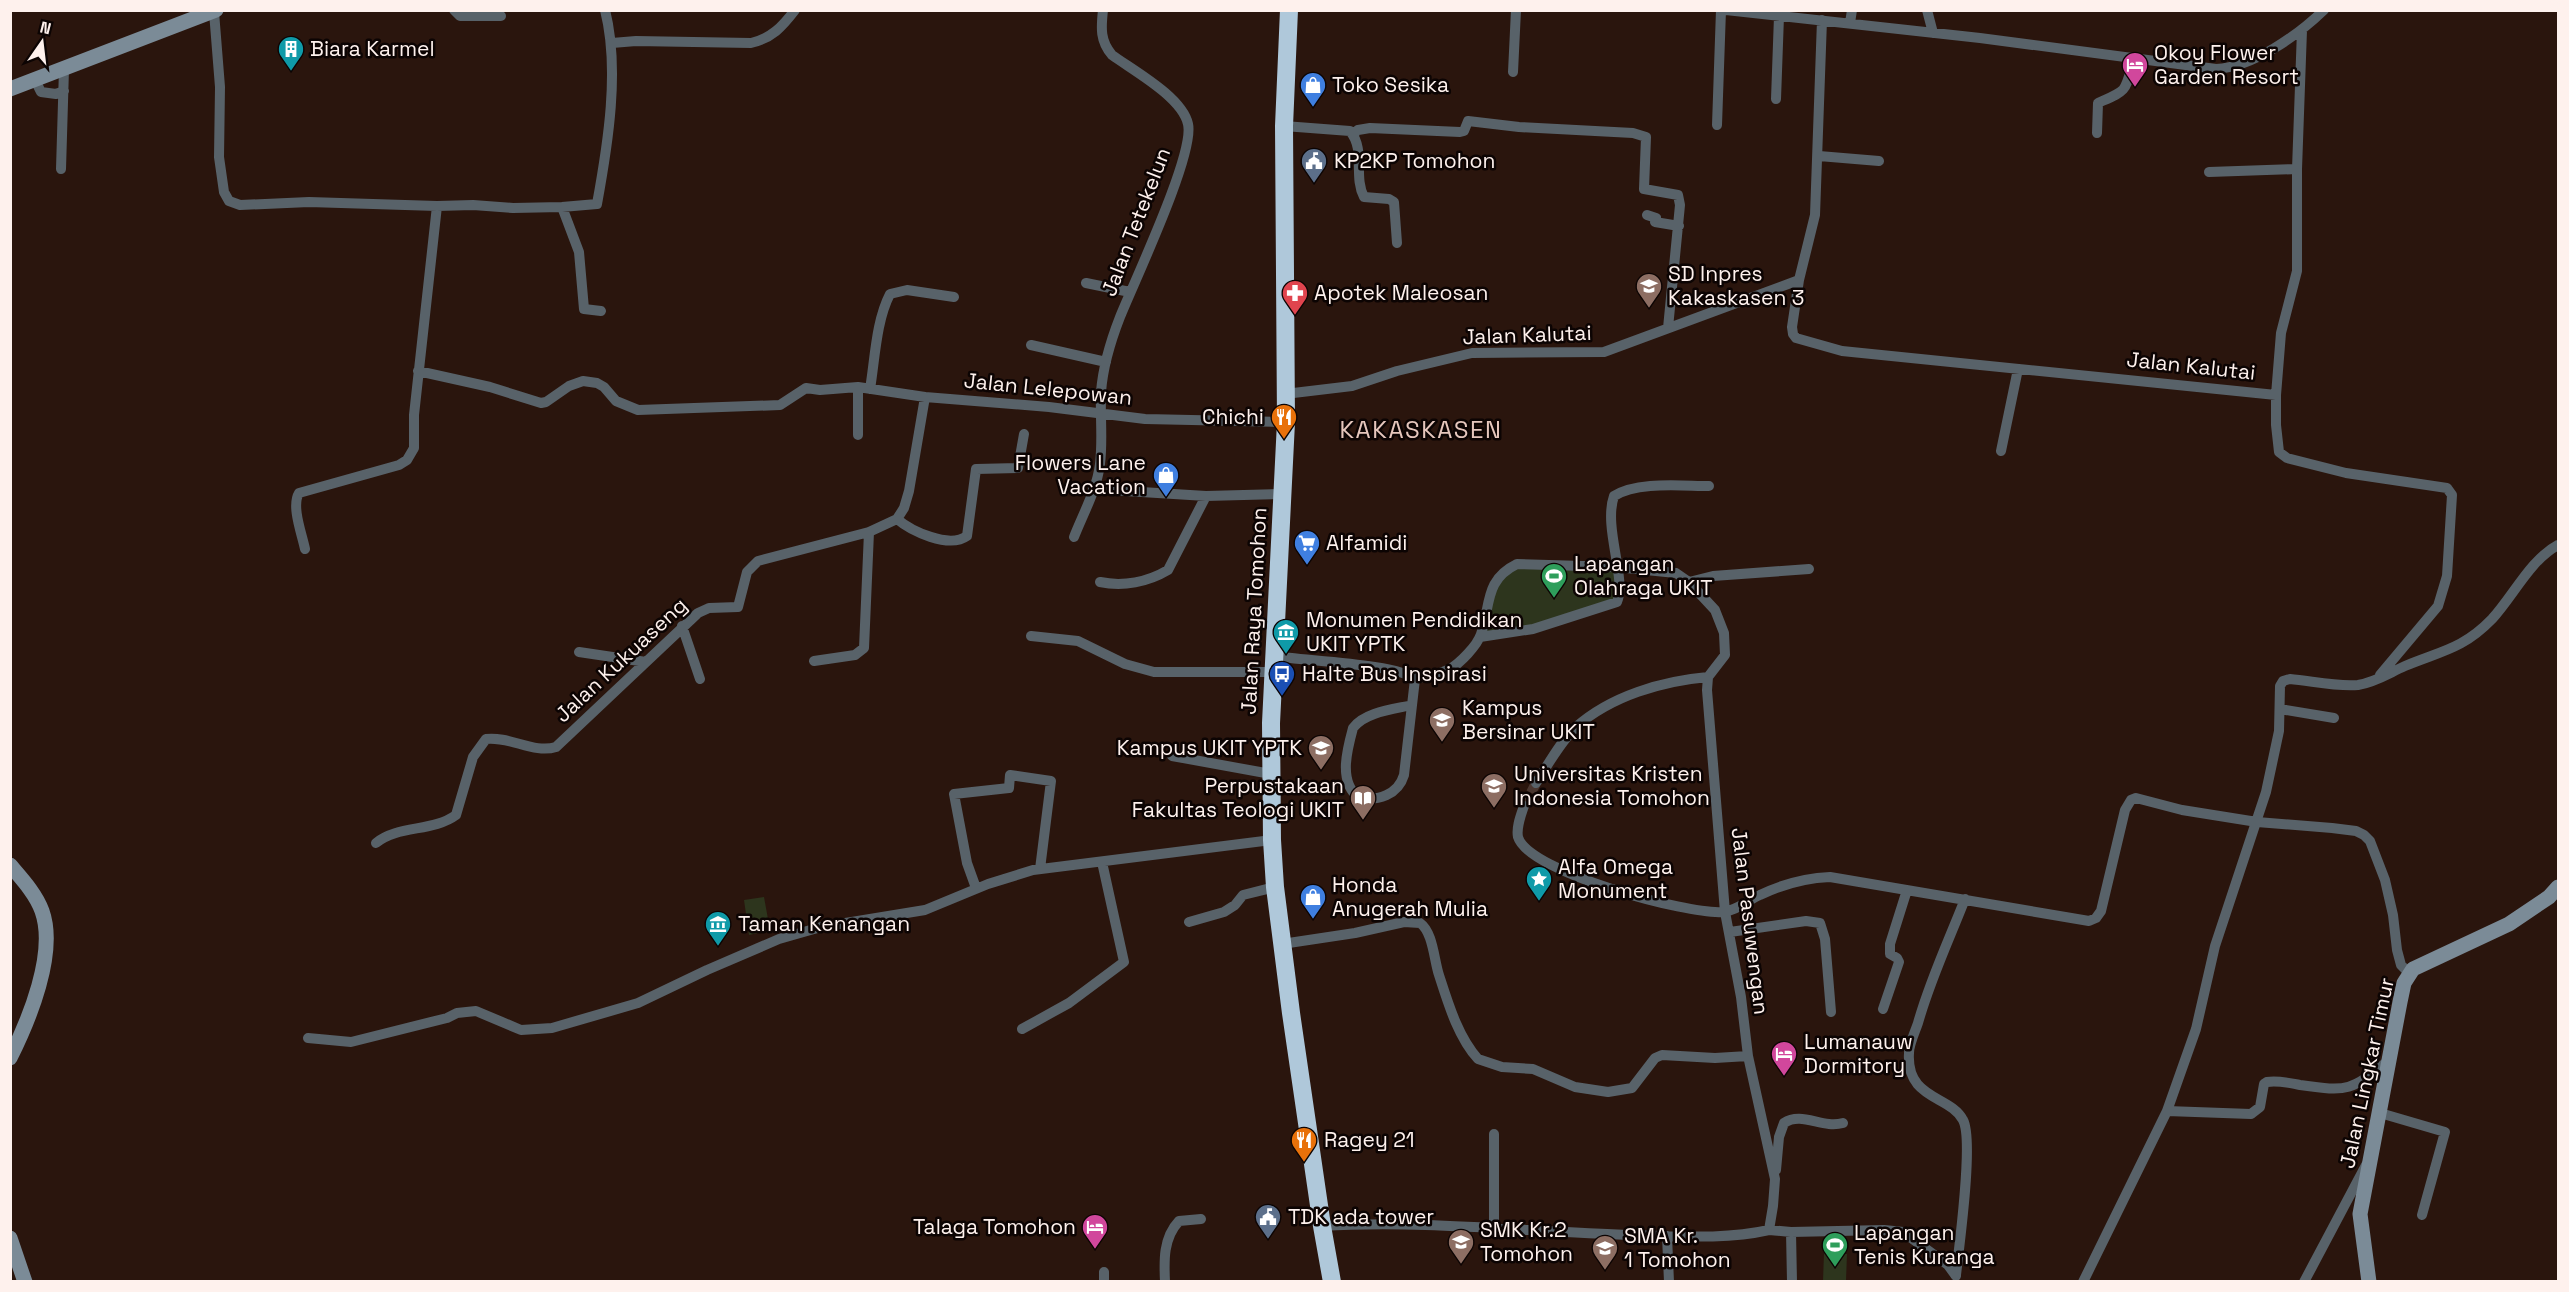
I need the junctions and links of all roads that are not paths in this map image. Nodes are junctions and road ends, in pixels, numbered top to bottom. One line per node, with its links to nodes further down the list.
1 (454, 10): 14 (street)
2 (605, 10): 20 (street)
3 (795, 10): 20 (street)
4 (1103, 10): 44 (street, Jalan Tetekelun)
5 (1288, 10): 29 (highway, Jalan Raya Tomohon)
6 (1516, 10): 23 (street)
7 (1720, 10): 28 (street)
8 (1726, 10): 13 (street)
9 (1852, 10): 17 (street)
10 (1927, 10): 19 (street)
11 (2324, 10): 18 (street)
12 (215, 11): 22 (main road); 37 (street)
13 (1767, 13): 15 (street)
14 (501, 16)
15 (1779, 16): 16 (street); 27 (street)
16 (1822, 20): 17 (street); 32 (street, Jalan Kalutai)
17 (1851, 23): 19 (street)
18 (2302, 30): 21 (street); 35 (street, Jalan Kalutai)
19 (1933, 33): 21 (street)
20 (612, 43): 38 (street)
21 (2134, 59): 30 (street)
22 (64, 69): 24 (main road); 26 (street)
23 (1513, 72)
24 (35, 80): 25 (main road); 26 (street)
25 (10, 89)
26 (64, 91): 34 (street)
27 (1776, 99)
28 (1717, 125)
29 (1284, 126): 31 (street); 54 (highway, Jalan Raya Tomohon)
30 (2097, 133)
31 (1353, 134): 40 (street); 41 (street)
32 (1819, 156): 33 (street); 42 (street, Jalan Kalutai)
33 (1878, 161)
34 (61, 169)
35 (2297, 169): 36 (street); 55 (street, Jalan Kalutai)
36 (2209, 172)
37 (437, 206): 38 (street); 51 (street)
38 (562, 207): 46 (street)
39 (1647, 215): 40 (street)
40 (1679, 226): 47 (street)
41 (1397, 243)
42 (1799, 280): 47 (street, Jalan Kalutai); 50 (street, Jalan Kalutai)
43 (1086, 283): 44 (street)
44 (1130, 292): 49 (street, Jalan Tetekelun)
45 (954, 297): 53 (street)
46 (601, 311)
47 (1668, 328): 54 (street, Jalan Kalutai)
48 (1031, 345): 49 (street)
49 (1106, 362): 57 (street, Jalan Tetekelun)
50 (2018, 369): 55 (street, Jalan Kalutai); 61 (street)
51 (418, 371): 52 (street, Jalan Lelepowan); 70 (street)
52 (858, 387): 53 (street, Jalan Lelepowan); 60 (street)
53 (870, 389): 56 (street, Jalan Lelepowan)
54 (1285, 394): 58 (highway, Jalan Raya Tomohon)
55 (2276, 395): 85 (street)
56 (925, 397): 57 (street, Jalan Lelepowan); 66 (street)
57 (1101, 413): 58 (street, Jalan Lelepowan); 63 (street, Jalan Tetekelun)
58 (1286, 422): 64 (highway, Jalan Raya Tomohon)
59 (1024, 434): 66 (street)
60 (858, 435)
61 (2001, 451)
62 (1709, 486): 71 (street)
63 (1093, 489): 65 (street); 68 (street, Jalan Tetekelun)
64 (1282, 494): 65 (street); 81 (highway, Jalan Raya Tomohon)
65 (1206, 496): 73 (street)
66 (897, 519): 67 (street, Jalan Kukuaseng)
67 (868, 532): 75 (street, Jalan Kukuaseng); 79 (street)
68 (1074, 537)
69 (2559, 545): 85 (street)
70 (305, 549)
71 (1616, 567): 74 (street); 77 (street); 77 (street)
72 (1809, 569): 74 (street)
73 (1100, 582)
74 (1689, 582): 82 (street)
75 (682, 626): 80 (street, Jalan Kukuaseng); 83 (street)
76 (1031, 636): 81 (street)
77 (1480, 637): 84 (street)
78 (579, 652): 80 (street)
79 (814, 661)
80 (646, 662): 95 (street, Jalan Kukuaseng)
81 (1274, 664): 84 (street); 90 (highway, Jalan Raya Tomohon)
82 (1708, 677): 91 (street); 104 (street, Jalan Pasuwengan)
83 (700, 679)
84 (1415, 679): 86 (street)
85 (2374, 682): 87 (street)
86 (1412, 705): 86 (street)
87 (2280, 709): 88 (street); 93 (street)
88 (2334, 718)
89 (1172, 756): 90 (street)
90 (1271, 774): 94 (highway, Jalan Raya Tomohon)
91 (1536, 783)
92 (1524, 806): 104 (street)
93 (2257, 822): 103 (street); 108 (street); 116 (street)
94 (1272, 840): 96 (street); 99 (highway, Jalan Raya Tomohon)
95 (376, 843)
96 (1102, 862): 98 (street); 111 (street)
97 (10, 865): 114 (main road)
98 (1041, 869): 101 (street); 101 (street)
99 (1275, 887): 105 (street); 107 (highway, Jalan Raya Tomohon)
100 (2559, 887): 108 (main road, Jalan Lingkar Timur)
101 (976, 888): 112 (street)
102 (1907, 890): 103 (street); 104 (street); 109 (street)
103 (1965, 899): 130 (street)
104 (1725, 912): 106 (street, Jalan Pasuwengan)
105 (1189, 922)
106 (1730, 932): 110 (street); 113 (street, Jalan Pasuwengan)
107 (1282, 944): 113 (street); 124 (highway, Jalan Raya Tomohon)
108 (2409, 973): 115 (main road, Jalan Lingkar Timur)
109 (1883, 1009)
110 (1831, 1012)
111 (1022, 1029)
112 (308, 1038)
113 (1749, 1056): 121 (street, Jalan Pasuwengan)
114 (10, 1058)
115 (2389, 1060): 116 (street); 117 (main road, Jalan Lingkar Timur)
116 (2167, 1111): 136 (street)
117 (2380, 1113): 120 (main road, Jalan Lingkar Timur); 122 (street)
118 (1843, 1123): 121 (street)
119 (1494, 1134): 125 (street)
120 (2370, 1158): 137 (street); 138 (main road, Jalan Lingkar Timur)
121 (1775, 1179): 126 (street, Jalan Pasuwengan)
122 (2422, 1215)
123 (1201, 1220): 132 (street)
124 (1322, 1226): 125 (street); 133 (highway, Jalan Raya Tomohon)
125 (1494, 1229): 128 (street)
126 (1769, 1230): 127 (street); 128 (street)
127 (1791, 1232): 130 (street); 135 (street)
128 (1667, 1236): 134 (street)
129 (10, 1238): 131 (main road)
130 (1957, 1278)
131 (26, 1281)
132 (1165, 1281)
133 (1329, 1281)
134 (1669, 1281)
135 (1792, 1281)
136 (2083, 1281)
137 (2304, 1281)
138 (2369, 1281)

